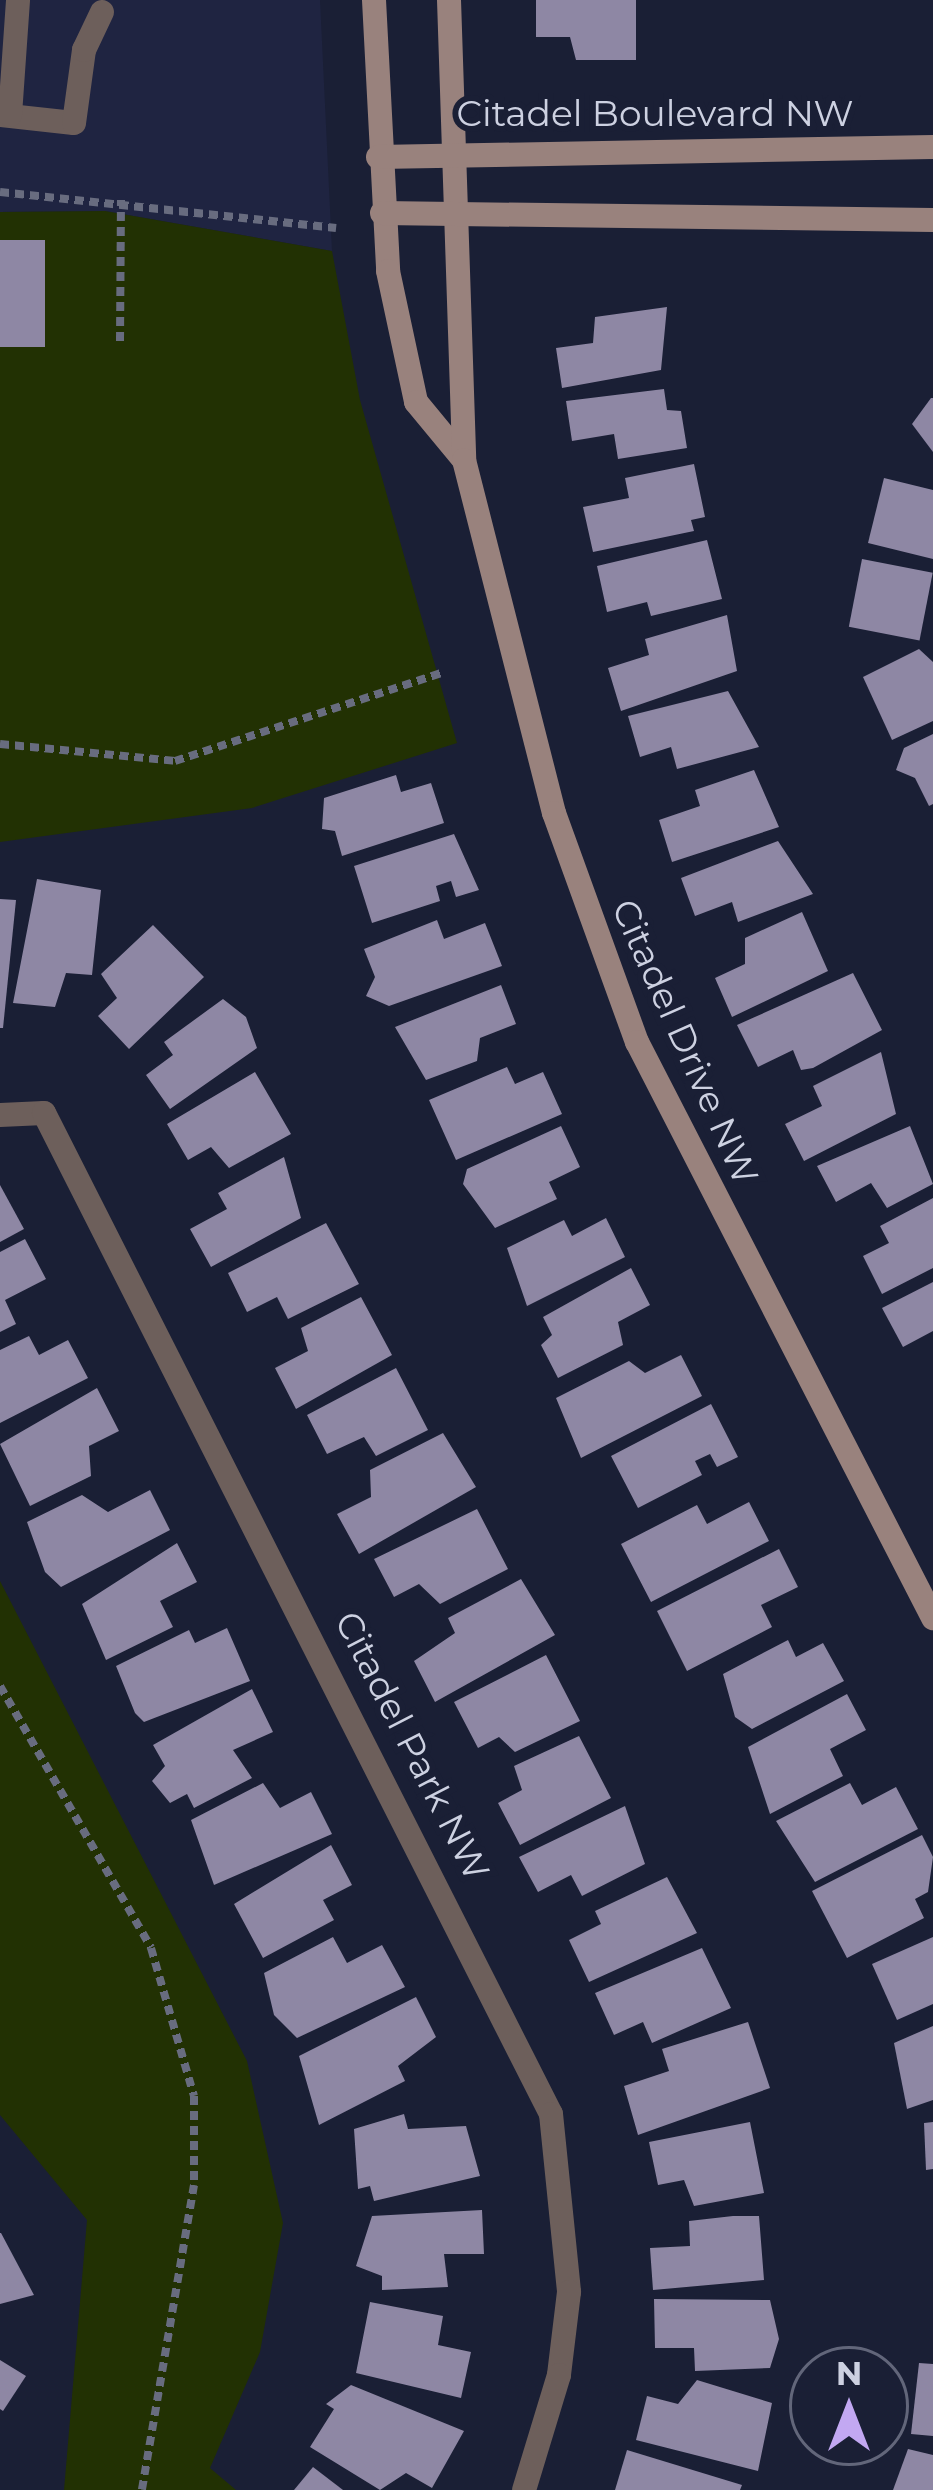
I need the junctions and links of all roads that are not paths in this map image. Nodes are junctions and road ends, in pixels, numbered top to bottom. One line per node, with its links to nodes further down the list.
1 (18, 0): 5 (street)
2 (374, 0): 8 (street, Citadel Drive NW)
3 (449, 0): 7 (street, Citadel Drive NW)
4 (103, 12): 5 (street)
5 (5, 115)
6 (933, 147): 7 (street, Citadel Boulevard NW)
7 (453, 150): 8 (street, Citadel Boulevard NW); 10 (street, Citadel Drive NW)
8 (378, 157): 9 (street, Citadel Drive NW)
9 (382, 213): 10 (street); 12 (street, Citadel Drive NW)
10 (456, 218): 11 (street); 12 (street, Citadel Drive NW)
11 (933, 220)
12 (464, 460): 14 (street, Citadel Drive NW)
13 (0, 1115): 15 (street, Citadel Park NW)
14 (933, 1618)
15 (524, 2490)

